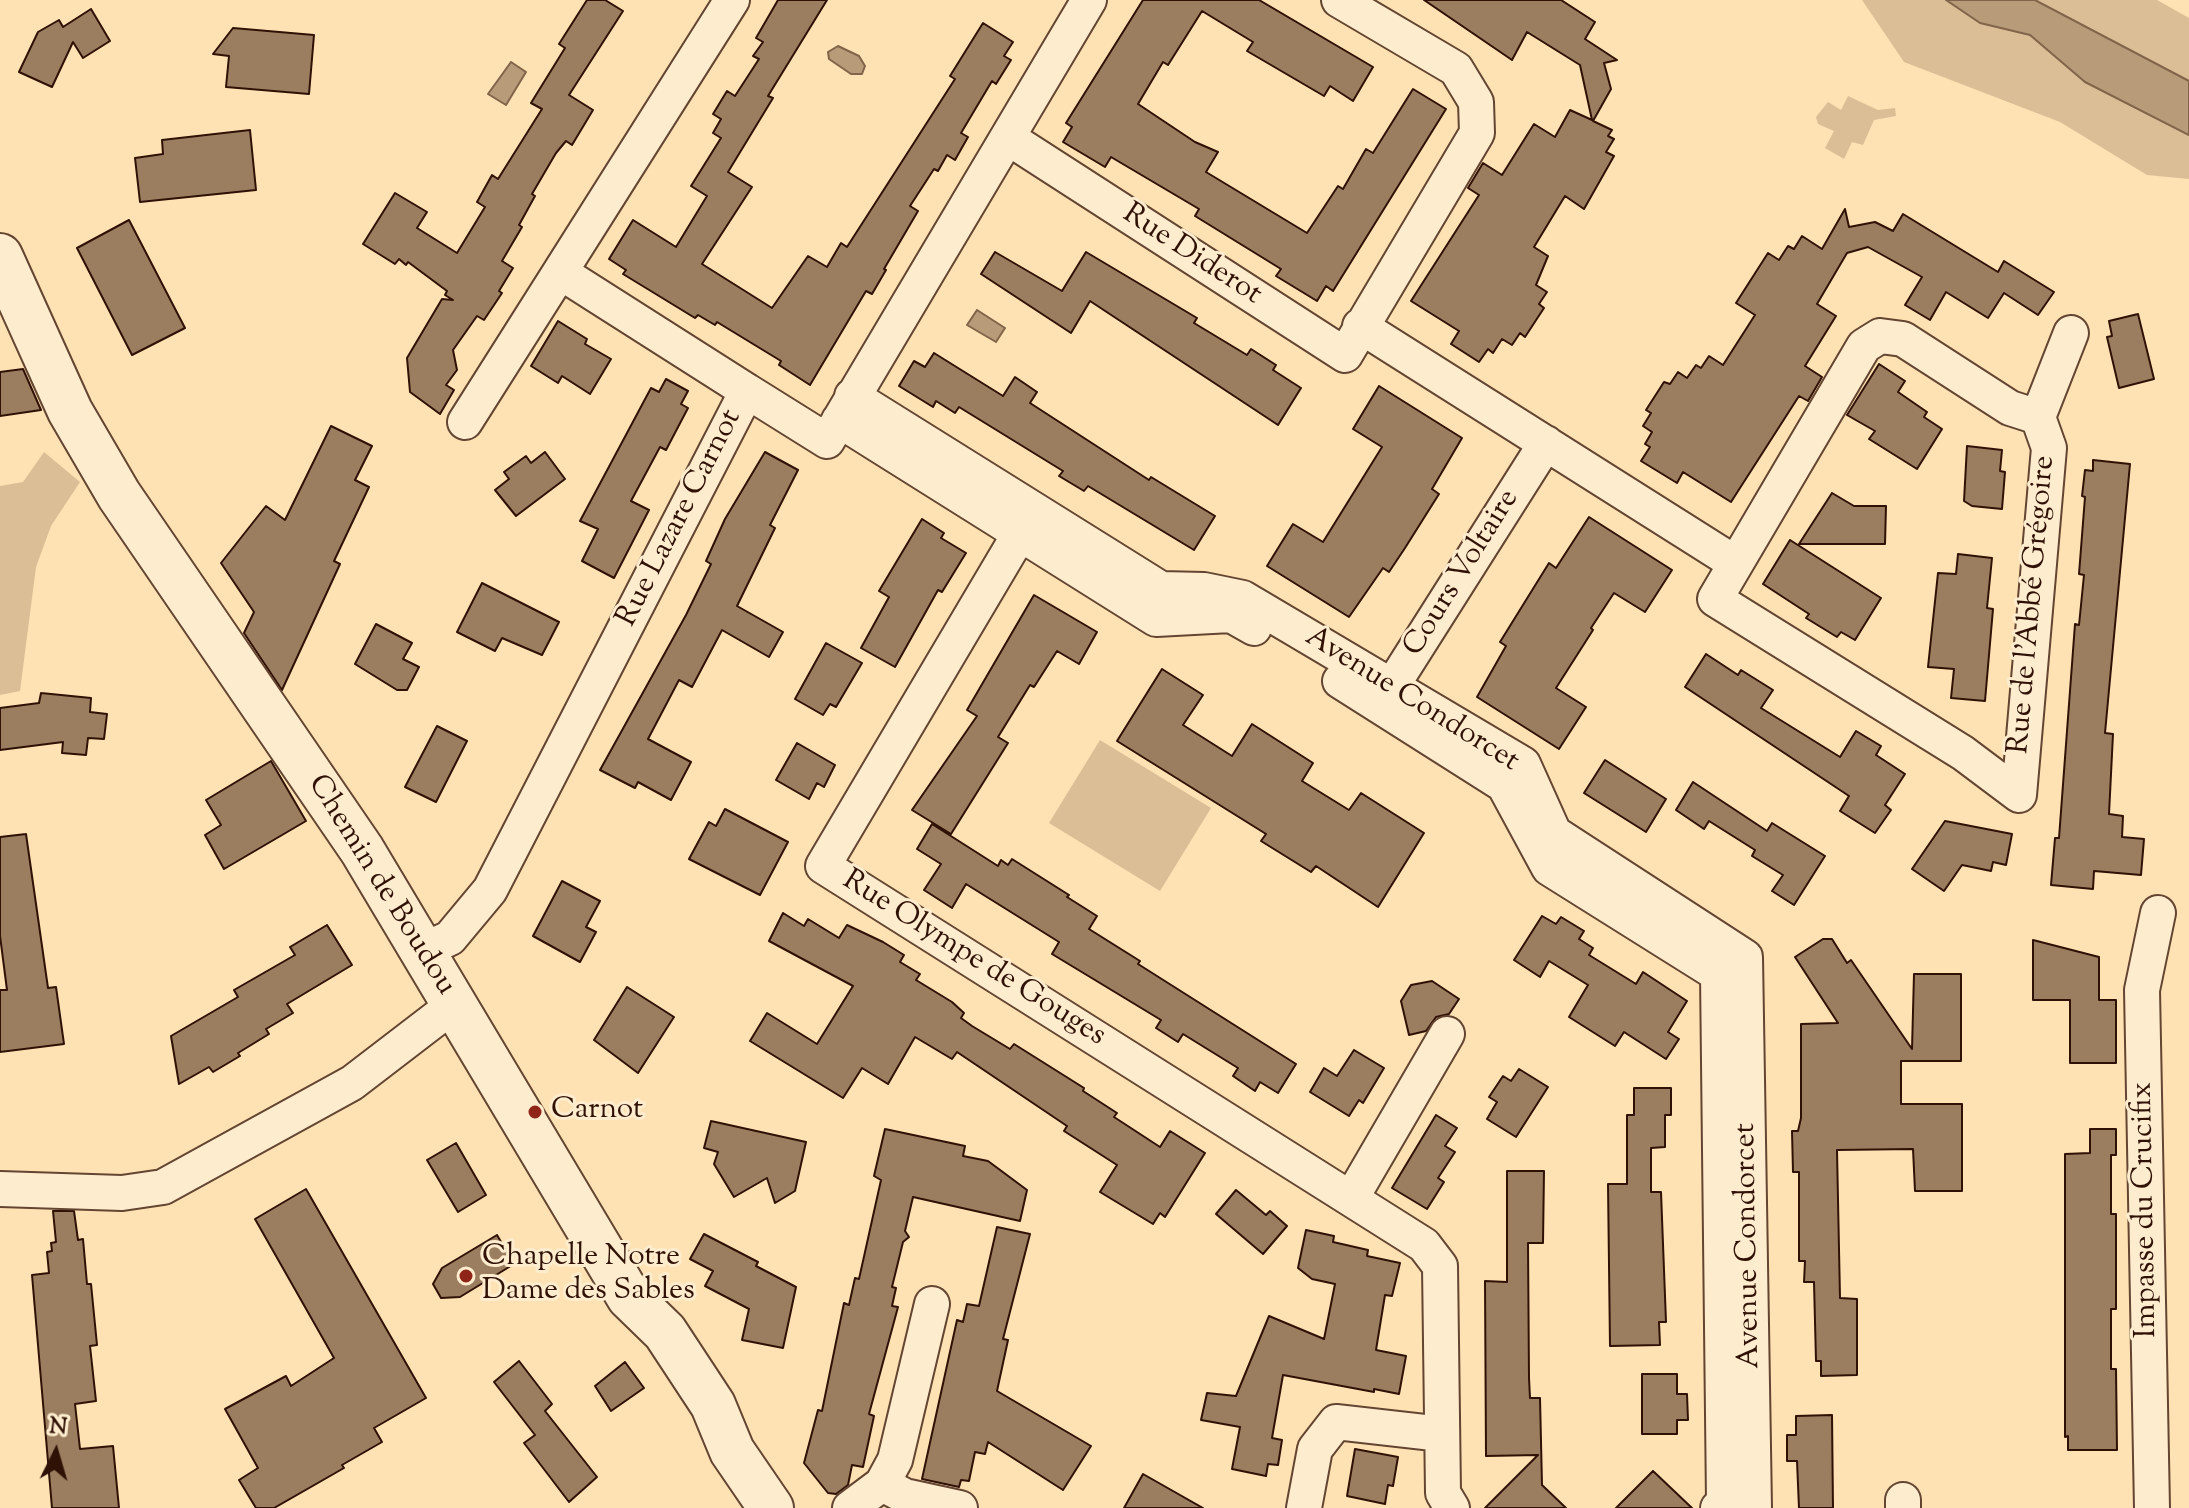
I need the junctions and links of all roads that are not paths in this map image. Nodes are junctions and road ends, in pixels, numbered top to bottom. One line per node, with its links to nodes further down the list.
1 (732, 0): 6 (street)
2 (1089, 0): 4 (street)
3 (1339, 0): 7 (street)
4 (1010, 139): 7 (street, Rue Diderot); 10 (street)
5 (0, 256): 18 (street, Chemin de Boudou)
6 (560, 272): 9 (street); 12 (street)
7 (1360, 326): 13 (street)
8 (2071, 333): 11 (street)
9 (747, 391): 10 (street, Rue Lazare Carnot); 18 (street, Rue Lazare Carnot)
10 (846, 408): 14 (street, Avenue Condorcet)
11 (2038, 417): 15 (street, Rue de l'Abbé Grégoire); 15 (street, Rue de l'Abbé Grégoire)
12 (465, 422)
13 (1546, 443): 15 (street); 16 (street, Cours Voltaire)
14 (1027, 521): 16 (street, Avenue Condorcet); 22 (street, Rue Olympe de Gouges)
15 (1735, 563)
16 (1386, 695): 31 (street, Avenue Condorcet); 32 (street, Avenue Condorcet)
17 (2158, 913): 33 (street, Impasse du Crucifix)
18 (422, 951): 19 (street, Chemin de Boudou)
19 (455, 1004): 21 (street); 26 (street, Chemin de Boudou)
20 (1447, 1034): 22 (street)
21 (0, 1189)
22 (1352, 1197): 24 (street, Rue Olympe de Gouges)
23 (932, 1304): 25 (street)
24 (1442, 1434): 29 (street); 30 (street, Rue Olympe de Gouges)
25 (882, 1484): 27 (street); 28 (street)
26 (771, 1508)
27 (850, 1508)
28 (960, 1508)
29 (1304, 1508)
30 (1452, 1508)
31 (1718, 1508)
32 (1754, 1508)
33 (2152, 1508)

